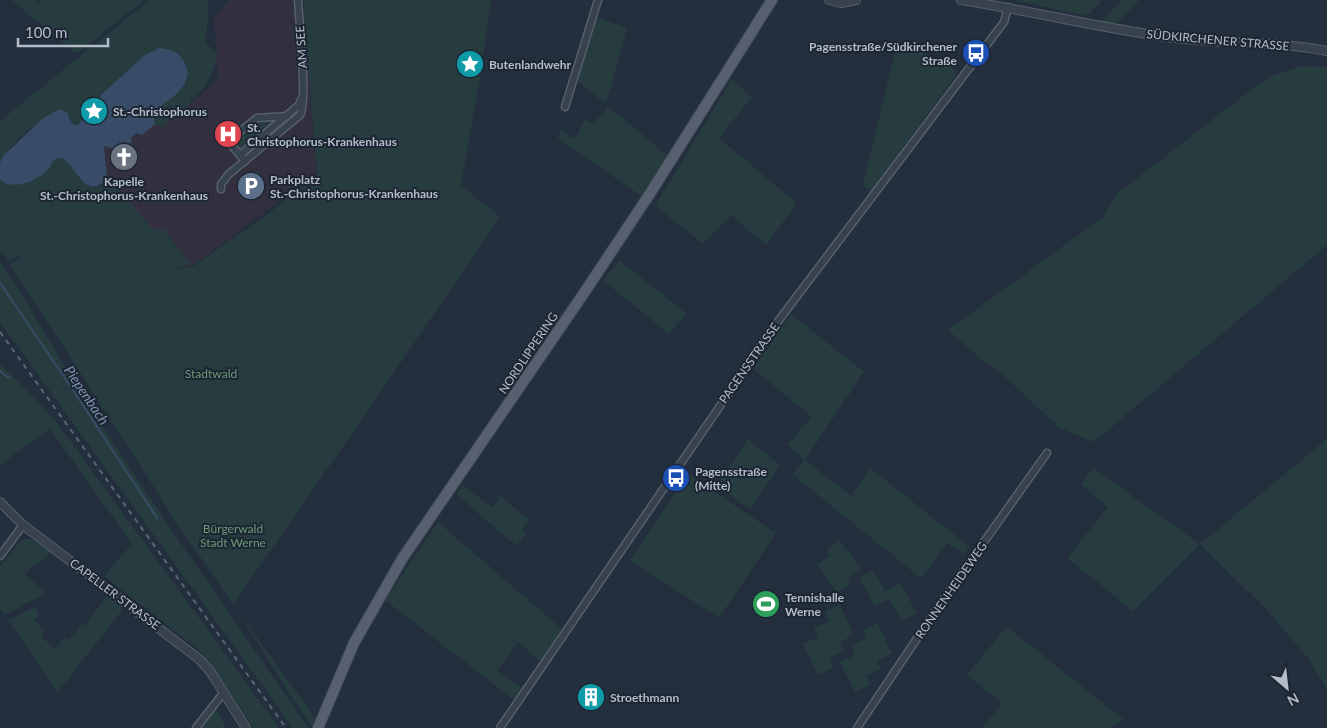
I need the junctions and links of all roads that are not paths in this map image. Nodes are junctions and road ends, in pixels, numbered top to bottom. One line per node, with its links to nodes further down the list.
1 (298, 0): 9 (street, AM SEE)
2 (598, 0): 10 (street)
3 (772, 0): 19 (main road, NORDLIPPERING)
4 (830, 0): 5 (street)
5 (856, 0)
6 (961, 0): 7 (street, SÜDKIRCHENER STRASSE)
7 (1008, 7): 8 (street, SÜDKIRCHENER STRASSE); 22 (street, PAGENSSTRASSE)
8 (1327, 51)
9 (303, 95): 11 (street, AM SEE); 12 (street, AM SEE)
10 (565, 107)
11 (287, 116): 12 (street, AM SEE); 12 (street)
12 (242, 158): 13 (street, AM SEE)
13 (221, 189)
14 (1047, 453): 23 (street, RONNENHEIDEWEG)
15 (0, 502): 16 (street, CAPELLER STRASSE)
16 (23, 525): 17 (street); 18 (street, CAPELLER STRASSE)
17 (0, 556)
18 (224, 692): 20 (street); 21 (street, CAPELLER STRASSE)
19 (319, 727)
20 (196, 728)
21 (246, 728)
22 (500, 728)
23 (857, 728)

